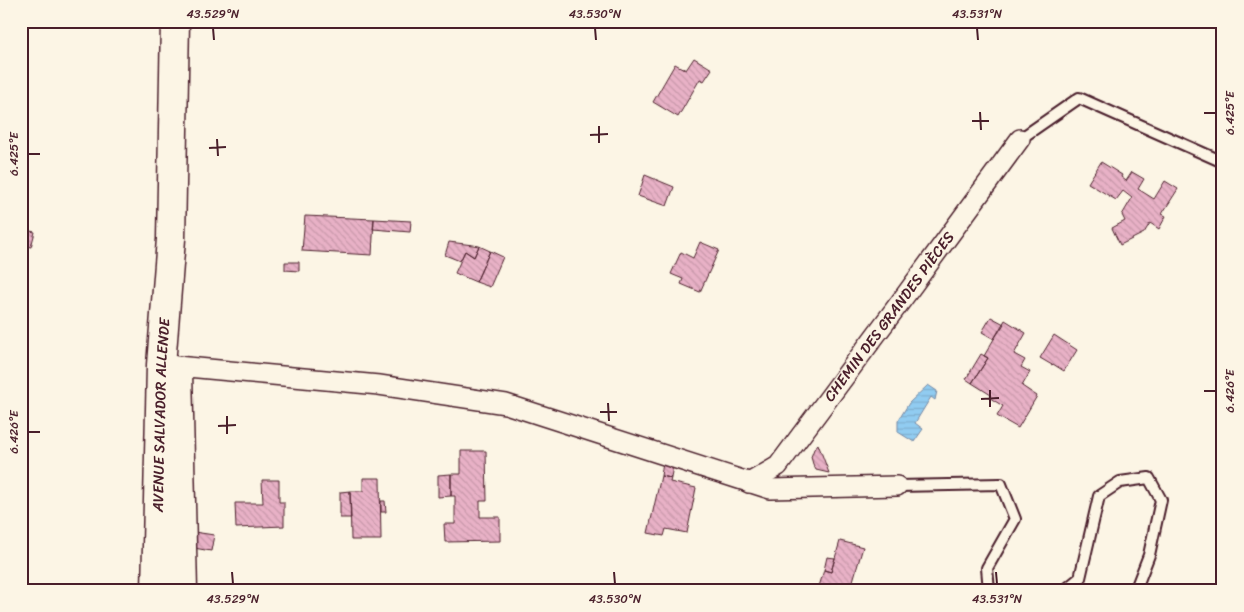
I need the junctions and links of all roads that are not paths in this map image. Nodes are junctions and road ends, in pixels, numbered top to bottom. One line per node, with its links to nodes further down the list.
1 (175, 21): 4 (main road, AVENUE SALVADOR ALLENDE)
2 (1020, 139): 3 (lane); 5 (street, CHEMIN DES GRANDES PIÈCES)
3 (1223, 162)
4 (170, 366): 5 (street); 7 (main road, AVENUE SALVADOR ALLENDE); 8 (main road, AVENUE SALVADOR ALLENDE)
5 (749, 483): 6 (street)
6 (897, 486): 9 (lane)
7 (156, 591)
8 (183, 591)
9 (994, 591)
10 (1064, 591): 11 (lane)
11 (1135, 591)

